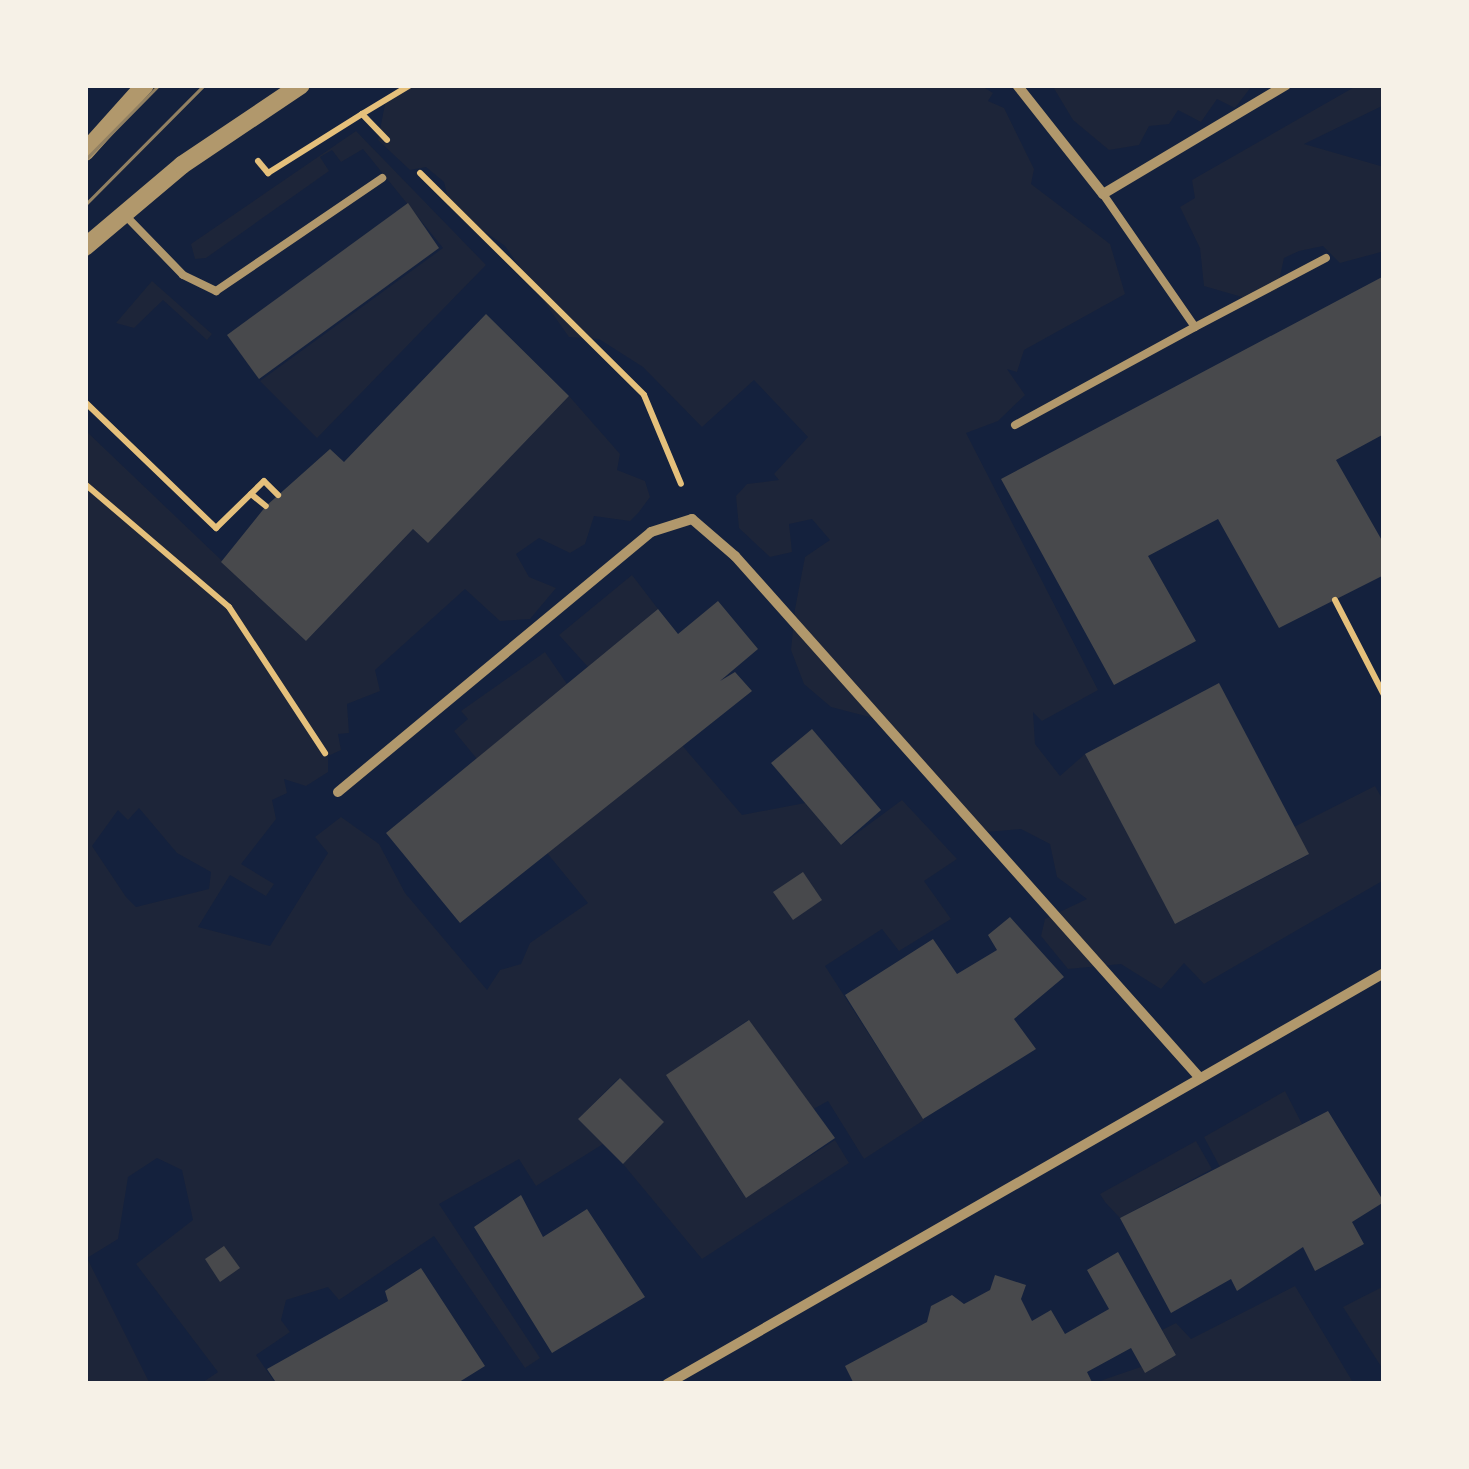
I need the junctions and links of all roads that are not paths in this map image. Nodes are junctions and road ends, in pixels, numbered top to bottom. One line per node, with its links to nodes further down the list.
1 (146, 85): 5 (street)
2 (301, 85): 8 (street)
3 (1016, 85): 7 (street)
4 (1286, 85): 7 (street)
5 (85, 152)
6 (382, 178): 8 (lane)
7 (1103, 194): 11 (lane)
8 (123, 212): 9 (street)
9 (85, 248)
10 (1326, 258): 11 (lane)
11 (1195, 327): 12 (lane)
12 (1016, 426)
13 (338, 792): 15 (street)
14 (1384, 973): 15 (street)
15 (1199, 1077): 16 (street)
16 (667, 1384)

